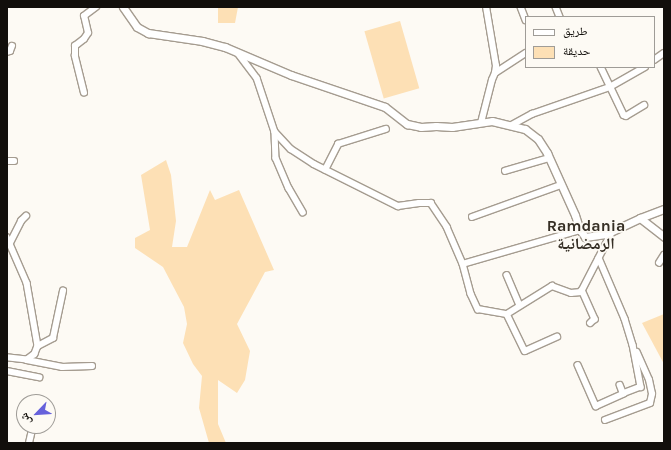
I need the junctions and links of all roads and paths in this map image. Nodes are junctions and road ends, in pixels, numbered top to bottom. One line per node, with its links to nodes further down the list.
1 (96, 7): 16 (street)
2 (123, 7): 8 (street)
3 (486, 7): 14 (street)
4 (521, 7): 5 (street)
5 (525, 17)
6 (12, 46): 7 (street)
7 (7, 52)
8 (237, 52): 18 (street); 21 (street)
9 (664, 53): 11 (street)
10 (525, 54): 14 (street)
11 (655, 59)
12 (601, 68): 15 (street)
13 (643, 68): 15 (street)
14 (495, 74): 18 (street)
15 (610, 87): 17 (street); 19 (street)
16 (84, 93)
17 (644, 105)
18 (480, 123): 19 (street)
19 (512, 124): 22 (street)
20 (386, 129): 25 (street)
21 (275, 132): 25 (street); 29 (street)
22 (549, 158): 26 (street); 27 (street)
23 (7, 161): 24 (street)
24 (14, 161)
25 (325, 170): 41 (street)
26 (505, 171)
27 (561, 185): 31 (street); 33 (street)
28 (664, 209): 32 (street)
29 (303, 212)
30 (26, 216): 37 (street)
31 (472, 217)
32 (640, 218): 34 (street); 36 (street)
33 (580, 230): 34 (street); 41 (street)
34 (613, 230): 39 (street)
35 (7, 237): 37 (street)
36 (664, 237)
37 (10, 243): 50 (street)
38 (664, 255): 40 (street)
39 (599, 258): 43 (street); 49 (street)
40 (659, 263)
41 (463, 264): 46 (street)
42 (507, 275): 45 (street)
43 (582, 290): 45 (street); 47 (street)
44 (63, 291): 50 (street)
45 (520, 305): 46 (street)
46 (507, 314): 48 (street)
47 (591, 323)
48 (557, 337)
49 (633, 345): 58 (street); 59 (street)
50 (38, 346): 52 (street)
51 (7, 358): 52 (street)
52 (27, 360): 54 (street)
53 (578, 365): 58 (street)
54 (92, 366)
55 (7, 371): 56 (street)
56 (39, 377)
57 (620, 386): 58 (street)
58 (623, 394)
59 (605, 420)

